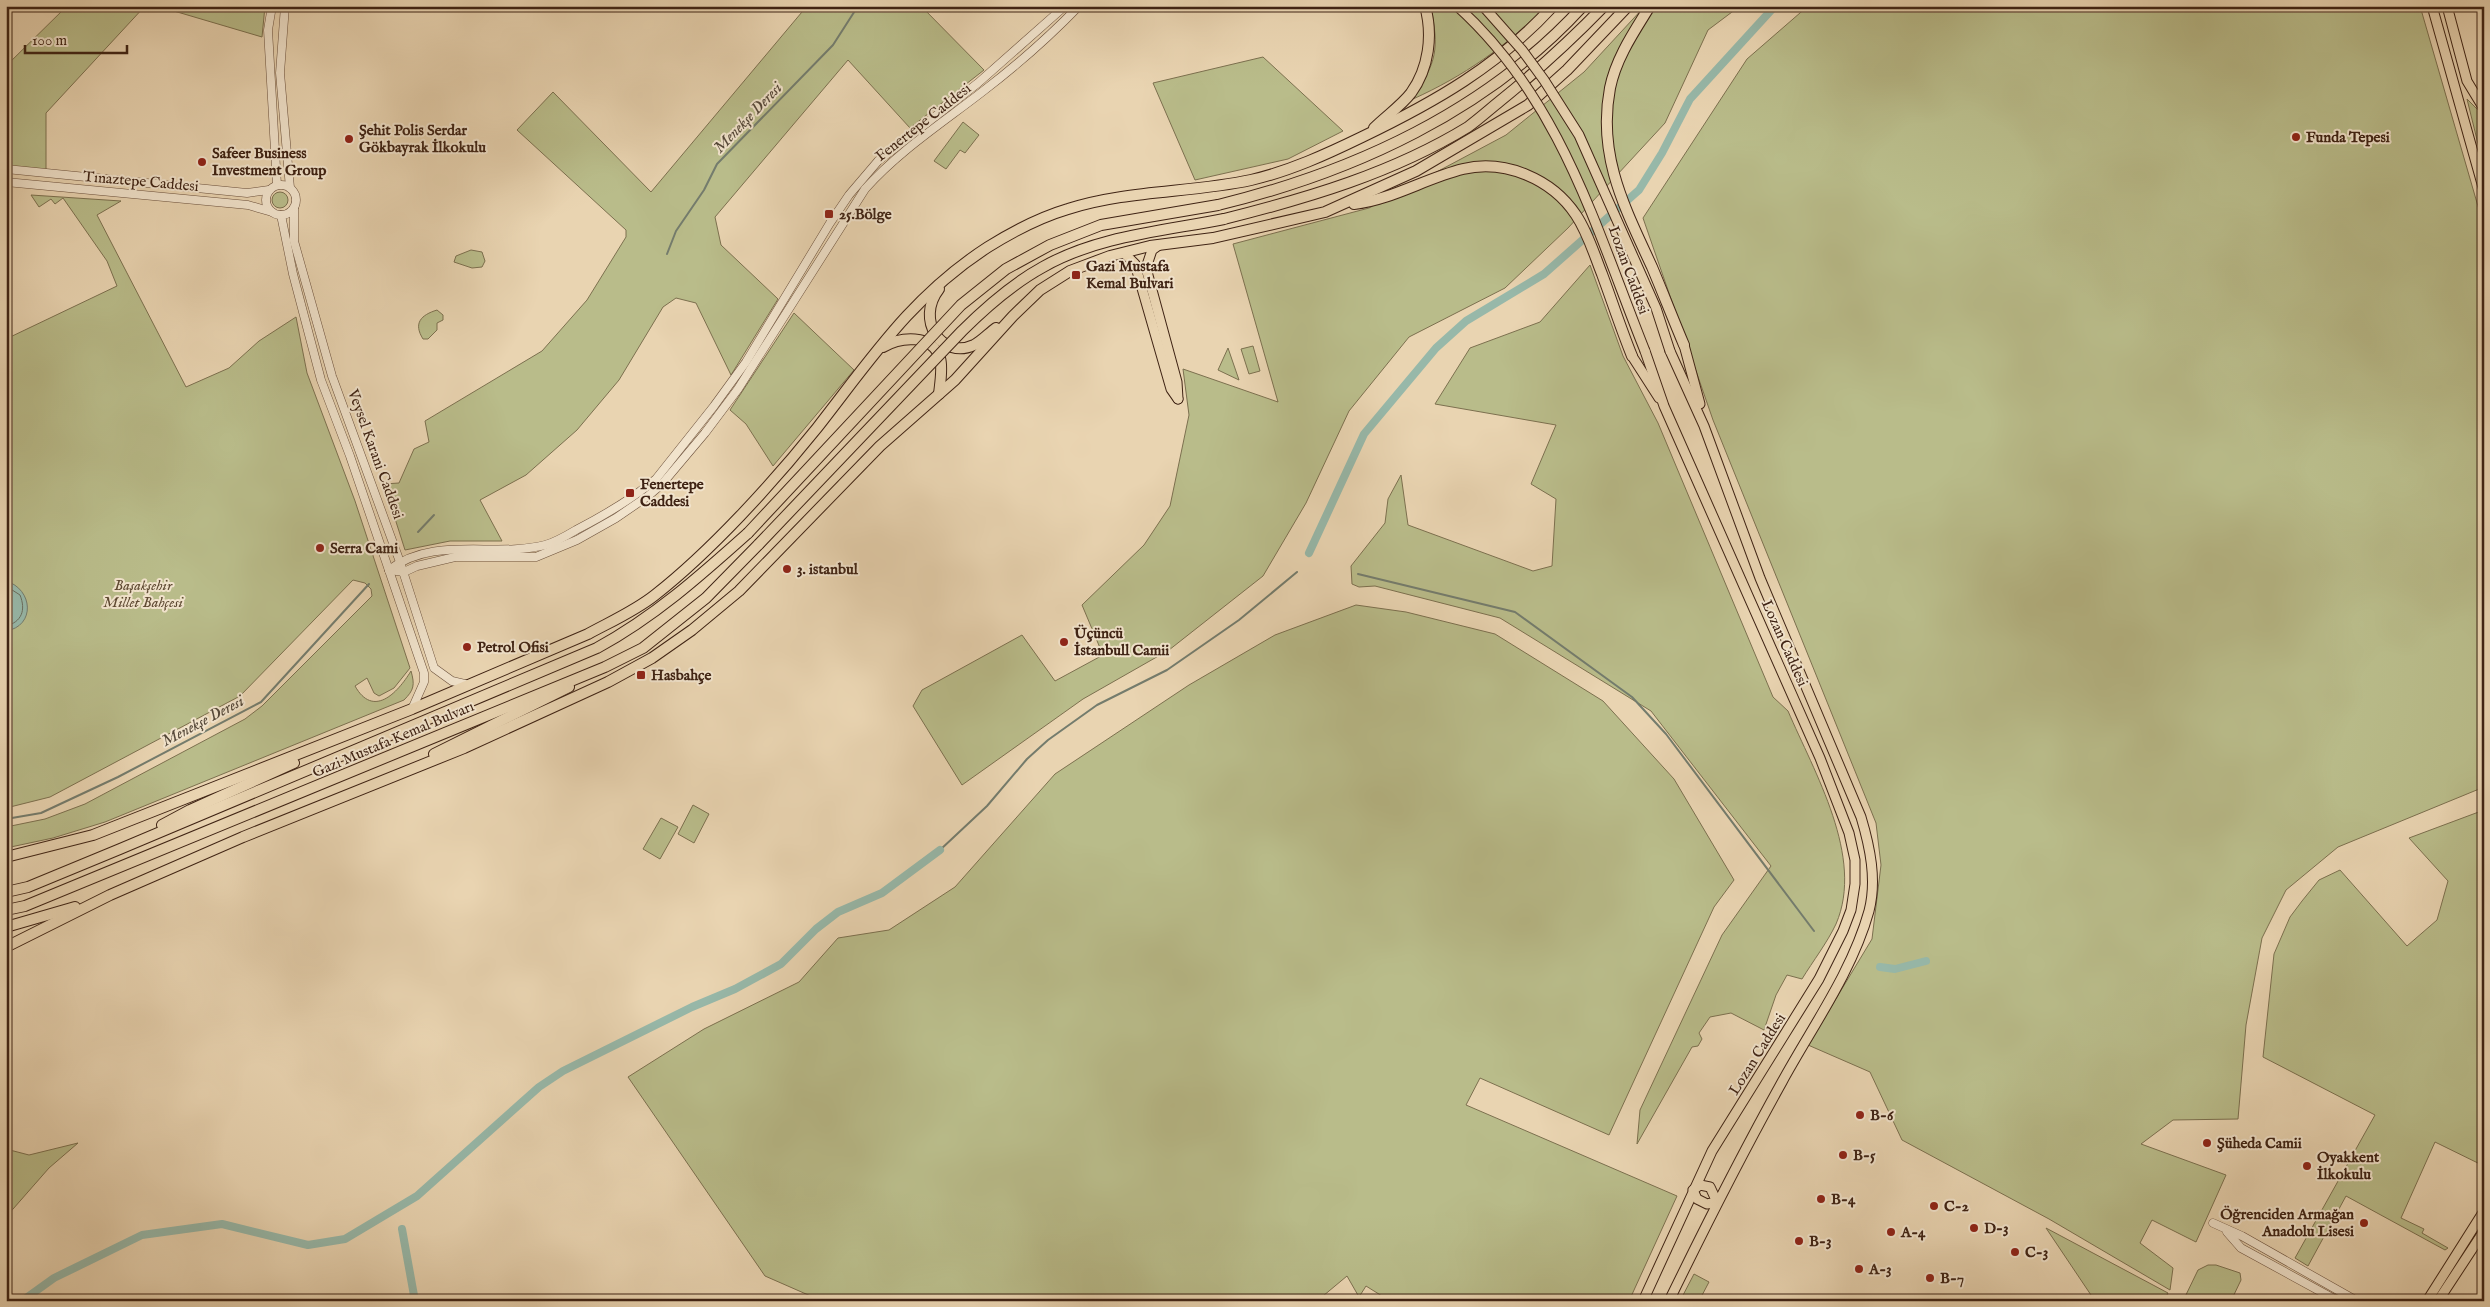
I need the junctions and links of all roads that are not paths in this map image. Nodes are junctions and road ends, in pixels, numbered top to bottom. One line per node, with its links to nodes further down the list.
1 (272, 6): 23 (street)
2 (285, 6): 24 (street)
3 (1065, 6): 15 (street, Fenertepe Caddesi)
4 (1078, 6): 16 (street, Fenertepe Caddesi)
5 (1425, 6): 18 (highway)
6 (1457, 6): 39 (main road, Lozan Caddesi, bridge)
7 (1484, 6): 40 (main road, Lozan Caddesi, bridge)
8 (1553, 6): 18 (highway)
9 (1582, 6): 48 (highway, Gazi Mustafa Kemal Bulvarı, bridge)
10 (1604, 6): 44 (highway, Gazi Mustafa Kemal Bulvarı, bridge)
11 (1628, 6): 27 (highway)
12 (1650, 6): 35 (highway)
13 (2432, 6): 21 (main road)
14 (2447, 6): 17 (main road)
15 (978, 83): 16 (street); 41 (street, Fenertepe Caddesi)
16 (984, 91): 43 (street, Fenertepe Caddesi)
17 (2484, 109)
18 (1369, 134): 33 (highway)
19 (2484, 160): 21 (main road)
20 (6, 169): 25 (street, Tınaztepe Caddesi)
21 (2480, 178): 26 (main road)
22 (6, 182): 29 (street, Tınaztepe Caddesi)
23 (277, 185): 24 (street); 25 (street)
24 (290, 188): 28 (street)
25 (269, 190): 29 (street)
26 (2484, 191)
27 (1344, 205): 31 (highway); 37 (highway)
28 (294, 208): 30 (street); 41 (street, Veysel Karani Caddesi)
29 (272, 212): 30 (street)
30 (281, 215): 42 (street, Veysel Karani Caddesi)
31 (1159, 245): 32 (highway); 32 (main road)
32 (1124, 253): 34 (highway)
33 (953, 270): 34 (highway); 36 (highway)
34 (1013, 316): 38 (highway)
35 (1684, 345): 40 (main road)
36 (875, 351): 38 (highway); 45 (highway)
37 (1632, 356): 39 (main road)
38 (939, 394): 47 (highway)
39 (1664, 406): 55 (main road, Lozan Caddesi)
40 (1704, 426): 56 (main road, Lozan Caddesi)
41 (400, 562): 42 (street, Fenertepe Caddesi); 43 (street, Veysel Karani Caddesi)
42 (389, 570): 43 (street, Fenertepe Caddesi); 46 (street, Veysel Karani Caddesi)
43 (404, 572): 45 (street, Veysel Karani Caddesi)
44 (605, 667): 47 (highway); 52 (highway, Gazi Mustafa Kemal Bulvarı)
45 (469, 686): 46 (highway)
46 (412, 709): 48 (highway); 49 (highway)
47 (382, 780): 51 (highway)
48 (120, 849): 50 (highway, Gazi Mustafa Kemal Bulvarı)
49 (6, 857)
50 (6, 892)
51 (110, 895): 53 (highway); 54 (highway)
52 (6, 910)
53 (6, 927)
54 (6, 947)
55 (1693, 1190): 56 (main road); 56 (main road); 61 (main road, Lozan Caddesi)
56 (1717, 1202): 62 (main road, Lozan Caddesi)
57 (2484, 1211): 65 (main road)
58 (2213, 1223): 59 (street)
59 (2226, 1230): 63 (street); 64 (street)
60 (2484, 1231): 66 (main road)
61 (1643, 1301)
62 (1669, 1301)
63 (2338, 1301)
64 (2357, 1301)
65 (2427, 1301)
66 (2438, 1301)

